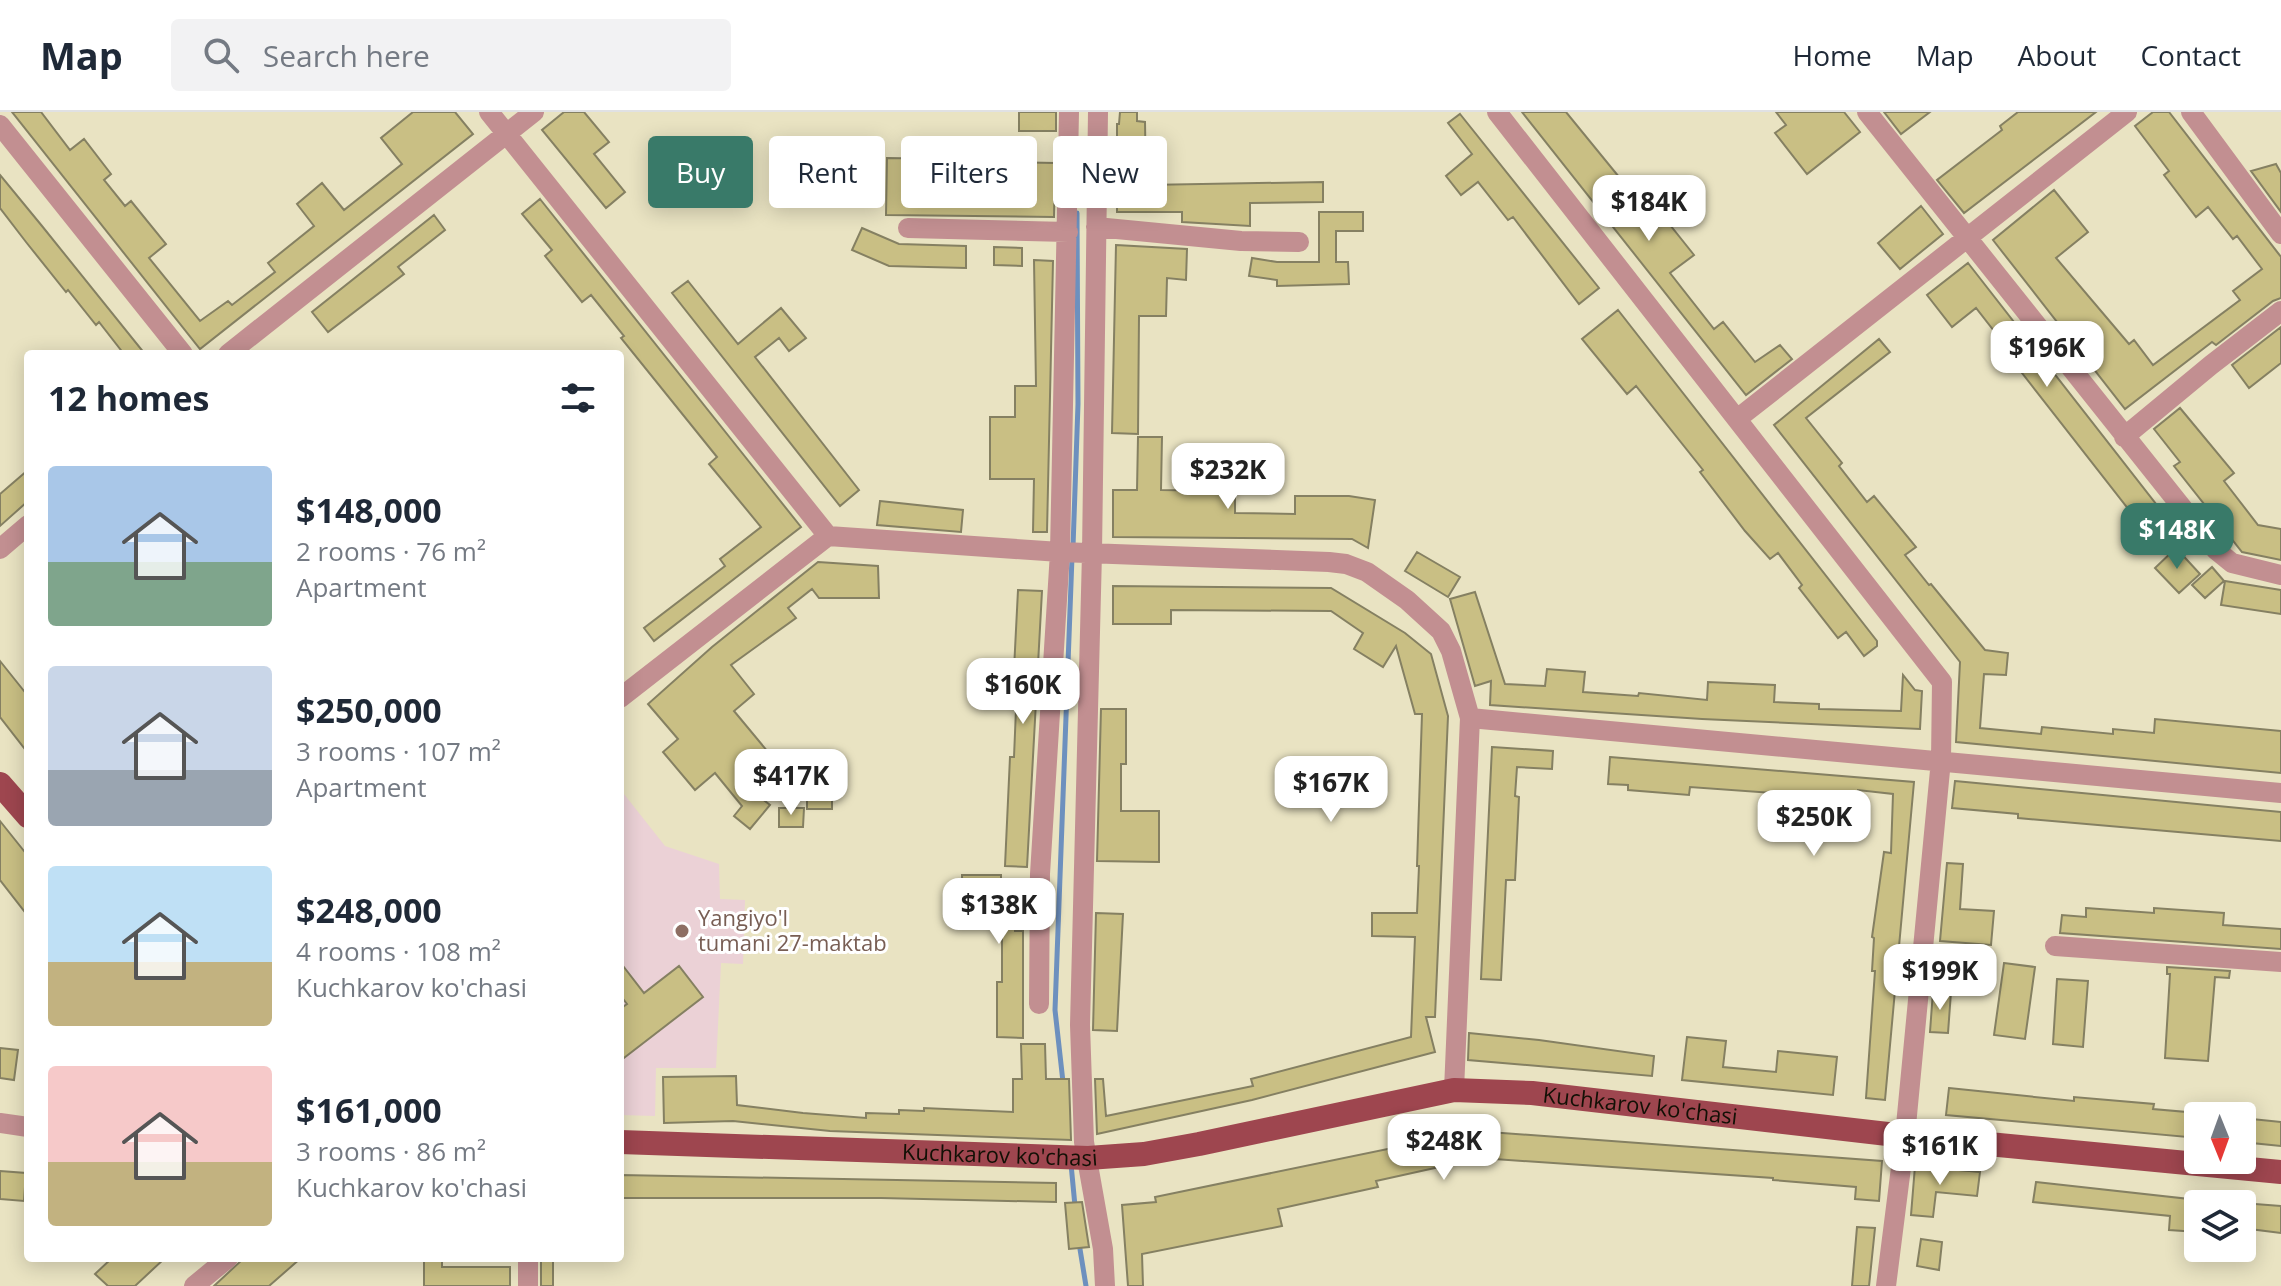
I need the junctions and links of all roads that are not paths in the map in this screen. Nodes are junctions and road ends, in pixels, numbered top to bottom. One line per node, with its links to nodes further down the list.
1 (489, 112): 10 (street)
2 (534, 112): 10 (street)
3 (1069, 112): 13 (street)
4 (1098, 112): 11 (street)
5 (1497, 112): 20 (street)
6 (1867, 112): 15 (street)
7 (2191, 112): 14 (street)
8 (2122, 113): 15 (street)
9 (0, 125): 18 (street)
10 (507, 134): 19 (street); 23 (street)
11 (1096, 227): 16 (street); 26 (street)
12 (908, 228): 13 (street)
13 (1068, 232): 25 (street)
14 (2281, 234)
15 (1968, 239): 20 (street); 21 (street)
16 (1299, 242)
17 (2281, 311): 21 (street)
18 (180, 350)
19 (233, 350)
20 (1737, 419): 30 (street)
21 (2124, 437): 27 (street)
22 (24, 528): 24 (street)
23 (828, 536): 25 (street); 28 (street)
24 (0, 549)
25 (1062, 552): 26 (street); 36 (street)
26 (1091, 553): 29 (street); 42 (street)
27 (2281, 575)
28 (624, 695)
29 (1470, 718): 30 (street); 37 (street)
30 (1941, 760): 32 (street); 40 (street)
31 (0, 784): 33 (main road)
32 (2281, 793)
33 (24, 811)
34 (2055, 946): 35 (street)
35 (2281, 962)
36 (1039, 1004)
37 (1454, 1090): 40 (main road, Kuchkarov ko'chasi); 42 (main road, Kuchkarov ko'chasi)
38 (0, 1123): 39 (street)
39 (24, 1126)
40 (1905, 1136): 43 (main road, Kuchkarov ko'chasi); 49 (street)
41 (624, 1142): 42 (main road, Kuchkarov ko'chasi)
42 (1088, 1158): 48 (street)
43 (2281, 1172)
44 (223, 1262): 46 (street)
45 (528, 1262): 47 (street)
46 (194, 1286)
47 (528, 1286)
48 (1105, 1286)
49 (1886, 1286)

